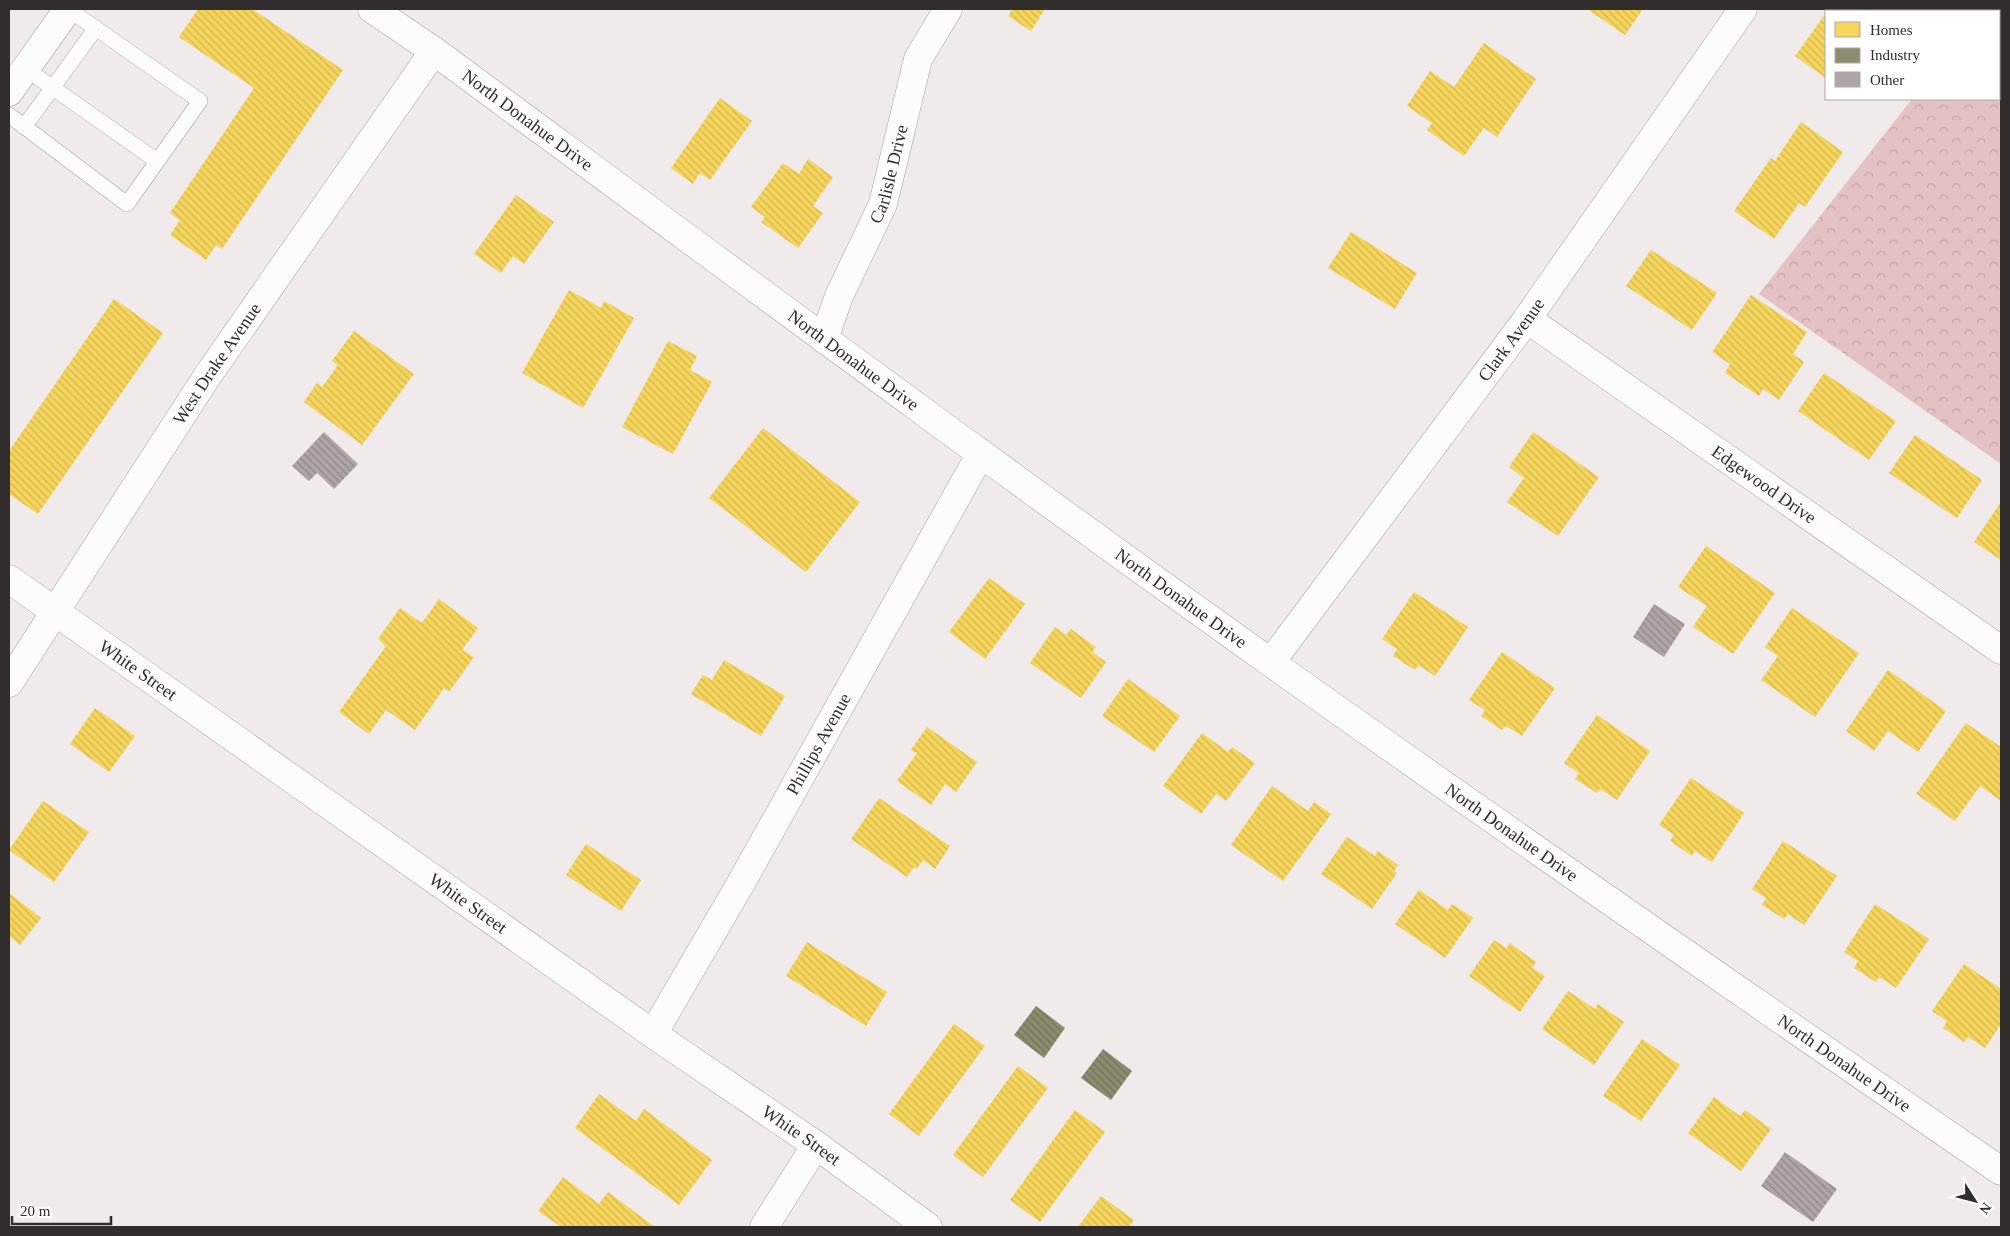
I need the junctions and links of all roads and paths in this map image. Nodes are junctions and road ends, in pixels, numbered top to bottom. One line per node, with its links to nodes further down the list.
1 (68, 9): 5 (lane); 7 (street)
2 (372, 9): 6 (street, North Donahue Drive)
3 (948, 9): 14 (street, Carlisle Drive)
4 (1743, 9): 13 (street, Clark Avenue)
5 (96, 28): 8 (lane); 12 (lane)
6 (434, 51): 14 (street, North Donahue Drive); 17 (street, West Drake Avenue)
7 (26, 69): 8 (lane); 9 (street)
8 (54, 88): 11 (lane); 12 (lane)
9 (9, 92)
10 (9, 115): 11 (lane)
11 (24, 127): 12 (lane)
12 (157, 161)
13 (1526, 319): 18 (street, Edgewood Drive); 19 (street, Clark Avenue)
14 (824, 339): 15 (street, North Donahue Drive)
15 (981, 454): 19 (street, North Donahue Drive); 21 (street, Phillips Avenue)
16 (9, 579): 17 (street, White Street)
17 (56, 612): 20 (street, West Drake Avenue); 21 (street, White Street)
18 (2001, 650)
19 (1271, 662): 23 (street, North Donahue Drive)
20 (9, 683)
21 (653, 1034): 22 (street, White Street)
22 (816, 1146): 24 (street); 25 (street, White Street)
23 (2001, 1171)
24 (764, 1227)
25 (928, 1227)

